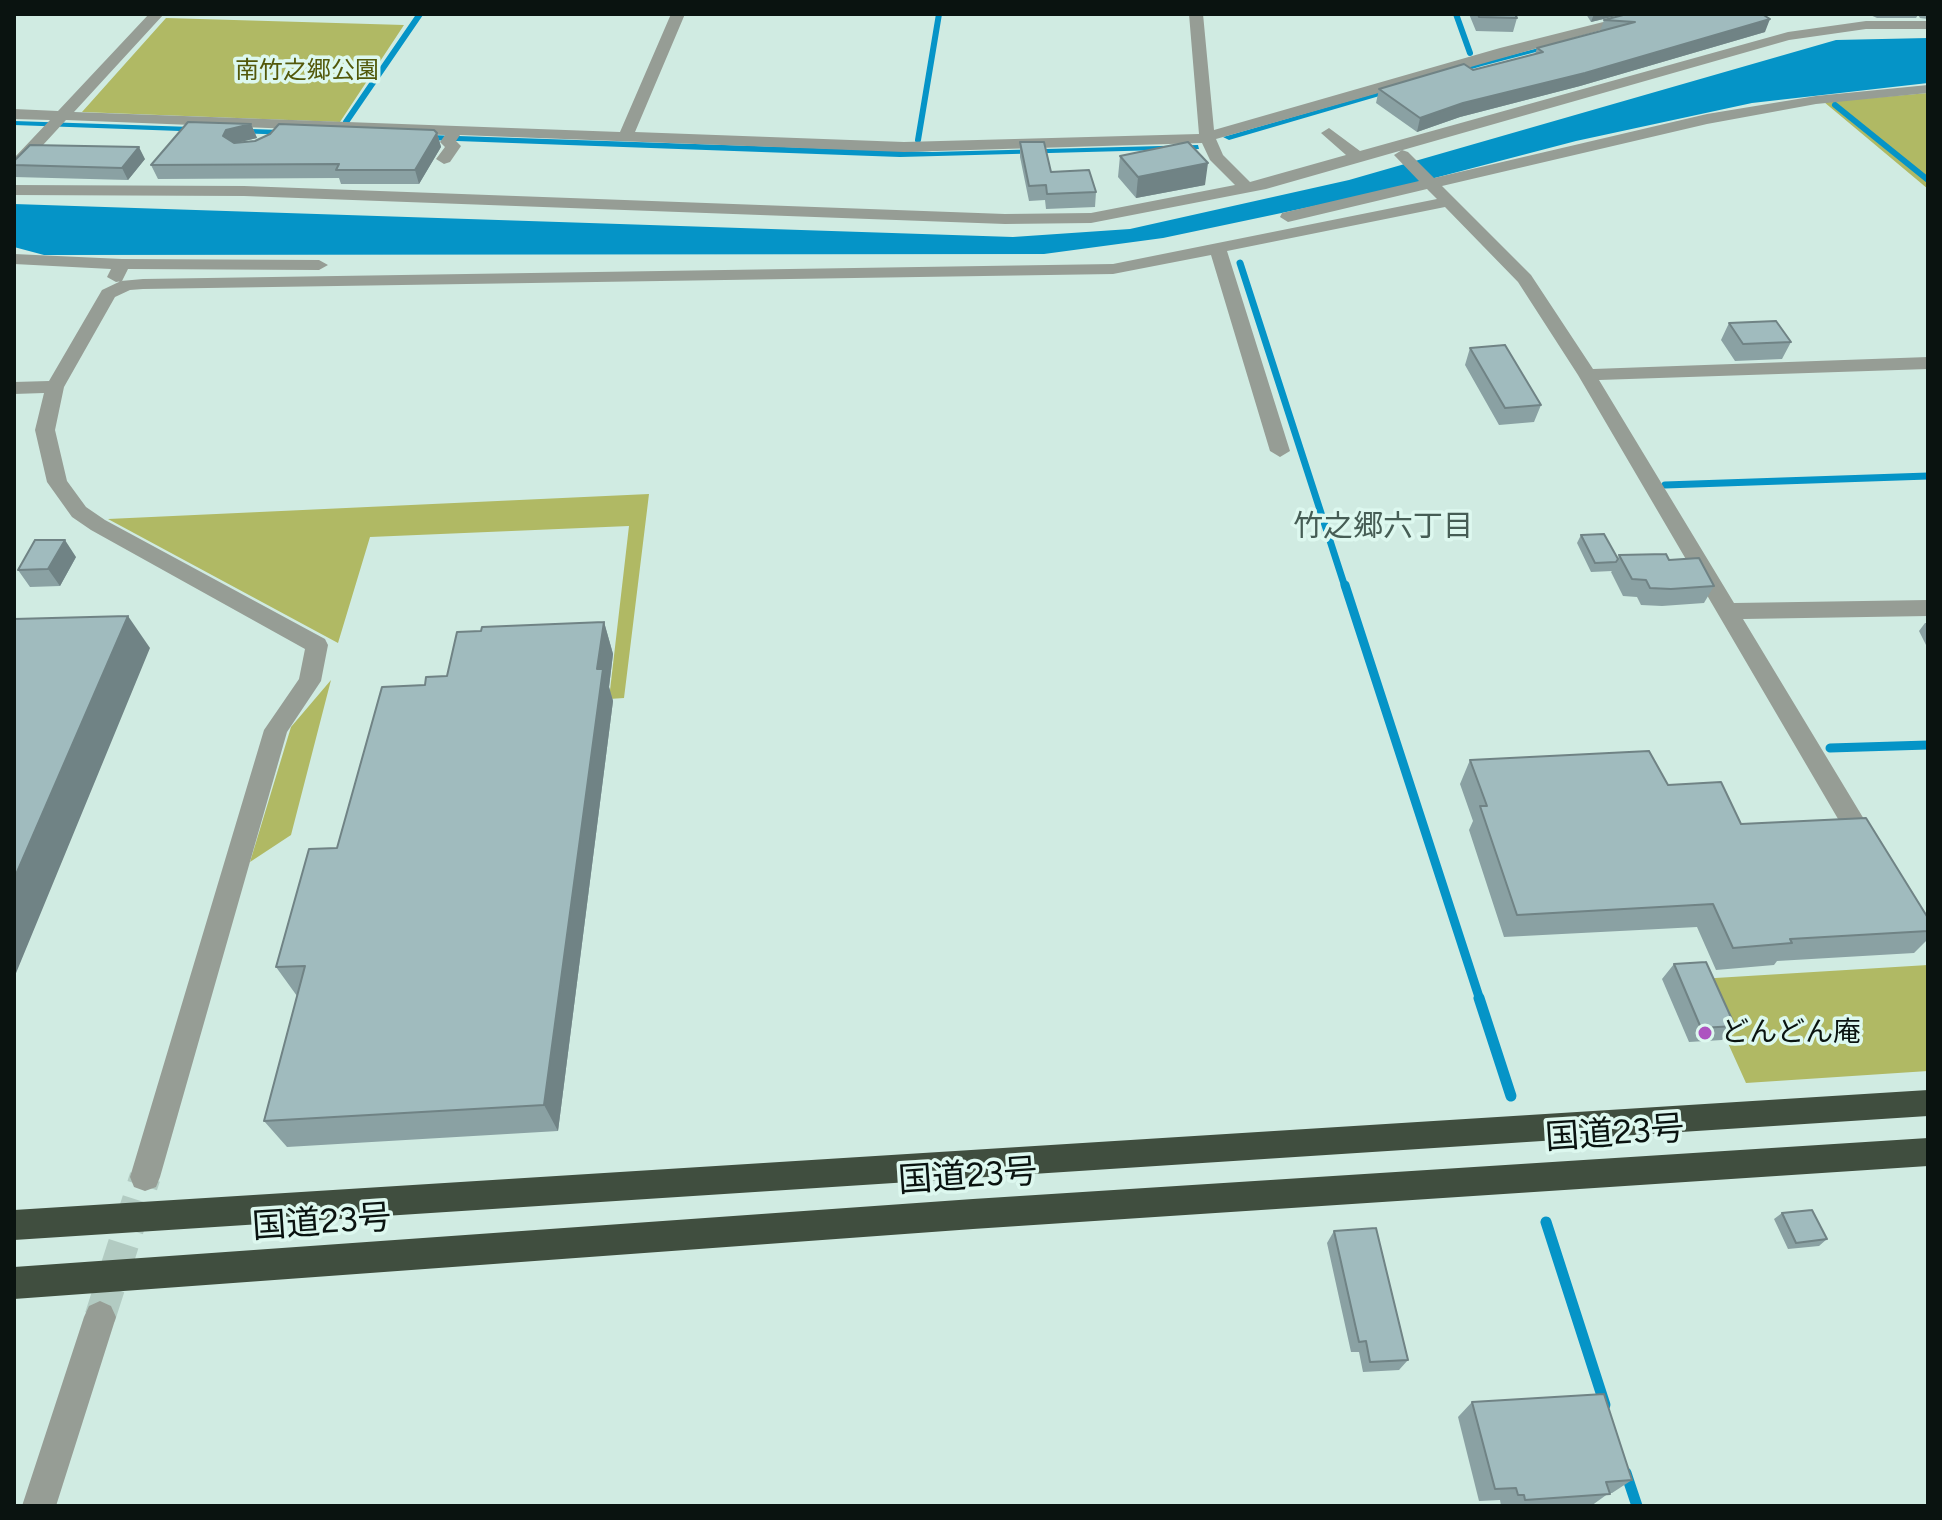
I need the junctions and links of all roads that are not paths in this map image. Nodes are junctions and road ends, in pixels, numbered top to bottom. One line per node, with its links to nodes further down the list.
1 (157, 14): 11 (street)
2 (678, 14): 14 (street)
3 (1196, 14): 15 (street)
4 (1651, 14): 15 (street)
5 (1768, 25): 7 (street)
6 (1928, 25): 7 (street)
7 (1788, 36): 10 (street)
8 (1928, 89): 20 (street)
9 (14, 114): 11 (street)
10 (1513, 114): 16 (street); 17 (street)
11 (55, 122): 13 (street); 19 (street)
12 (1329, 133): 17 (street)
13 (453, 135): 14 (street); 18 (street)
14 (625, 137): 15 (street)
15 (1207, 137): 21 (street)
16 (1404, 157): 20 (street); 21 (street)
17 (1358, 158): 21 (street)
18 (444, 159)
19 (14, 167)
20 (1432, 185): 23 (street); 26 (street)
21 (1247, 188): 22 (street)
22 (14, 190)
23 (1447, 202): 24 (street); 29 (street)
24 (1217, 248): 27 (street); 32 (street)
25 (14, 259): 26 (street)
26 (122, 264): 27 (street)
27 (108, 294): 30 (street)
28 (1928, 363): 29 (street)
29 (1587, 375): 34 (street)
30 (55, 387): 31 (street); 38 (street)
31 (14, 388)
32 (1280, 451)
33 (1928, 608): 34 (street)
34 (1728, 611): 35 (street)
35 (1878, 864)
36 (1928, 1103): 39 (highway, 国道23号)
37 (1928, 1152): 40 (highway, 国道23号)
38 (145, 1177)
39 (14, 1225)
40 (14, 1283)
41 (100, 1317): 42 (street)
42 (39, 1506)

